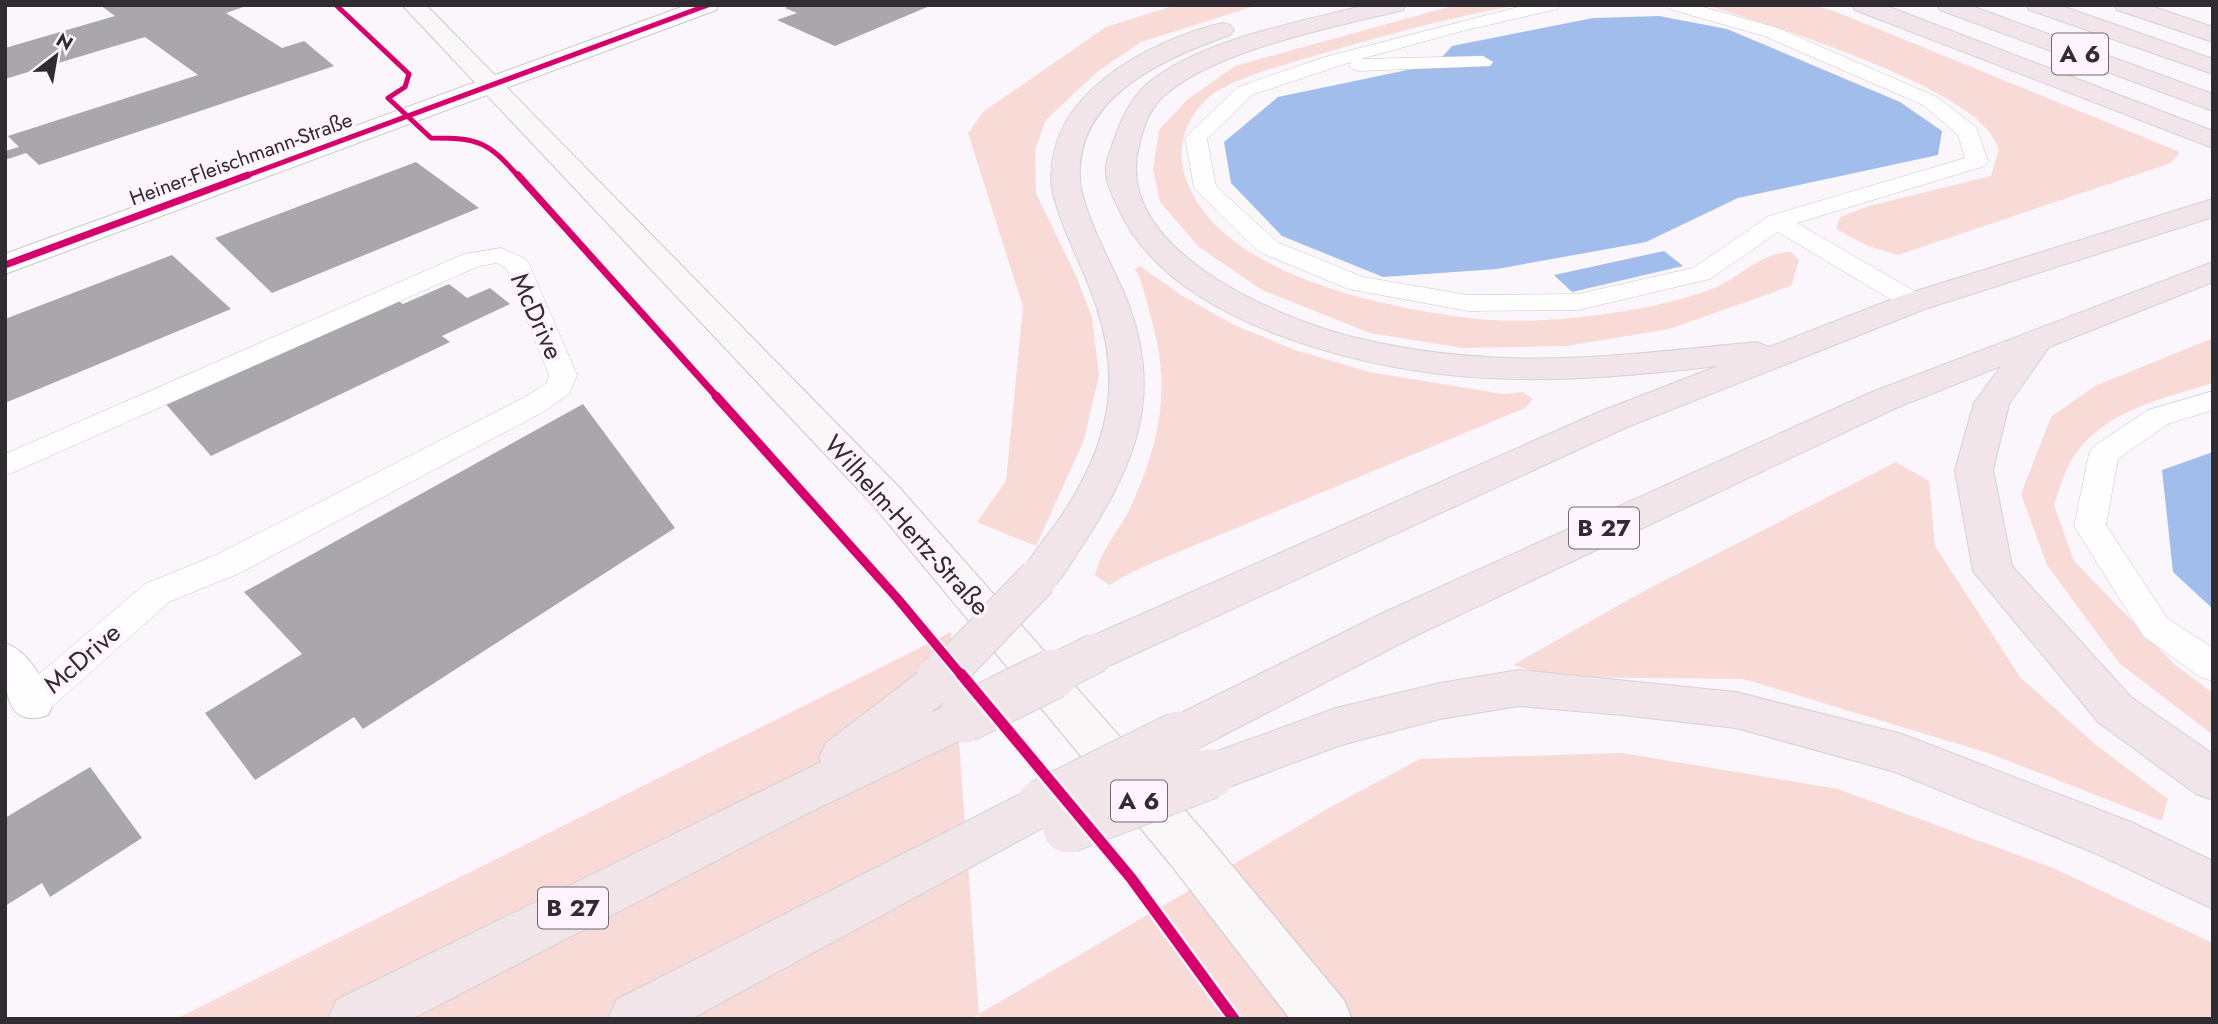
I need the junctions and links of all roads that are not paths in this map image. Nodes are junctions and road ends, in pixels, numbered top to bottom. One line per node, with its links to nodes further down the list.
1 (392, 5): 16 (main road, Wilhelm-Hertz-Straße)
2 (413, 5): 16 (main road, Wilhelm-Hertz-Straße)
3 (708, 5): 20 (street, Heiner-Fleischmann-Straße)
4 (1308, 5): 36 (highway, bridge)
5 (1395, 5): 29 (highway)
6 (1552, 5): 17 (lane)
7 (1675, 5): 24 (lane)
8 (1846, 5): 14 (highway)
9 (1863, 5): 14 (highway)
10 (1948, 5): 21 (highway, A 6)
11 (2037, 5): 19 (highway, A 6)
12 (2125, 5): 13 (highway)
13 (2142, 10): 15 (highway)
14 (1912, 25): 22 (highway)
15 (2213, 35)
16 (461, 57): 20 (main road, Wilhelm-Hertz-Straße)
17 (1328, 62): 18 (lane); 24 (lane)
18 (1483, 62)
19 (2213, 67)
20 (490, 86): 25 (street, Heiner-Fleischmann-Straße); 41 (main road, Wilhelm-Hertz-Straße)
21 (2213, 103)
22 (2213, 140)
23 (2213, 208): 27 (highway, B 27)
24 (1777, 220): 27 (lane)
25 (5, 265)
26 (2213, 271): 28 (highway, B 27)
27 (1914, 302): 29 (highway, B 27)
28 (2038, 339): 35 (highway); 37 (highway, B 27, bridge)
29 (1806, 347): 36 (highway, B 27, bridge)
30 (2213, 400): 33 (lane)
31 (5, 466): 34 (lane, McDrive)
32 (5, 660): 34 (street)
33 (2213, 667)
34 (32, 702)
35 (2213, 779)
36 (791, 798): 39 (highway, B 27)
37 (1055, 816): 38 (highway, A 6, bridge); 40 (highway, A 6)
38 (2213, 886)
39 (355, 1019)
40 (635, 1019)
41 (1325, 1019)

